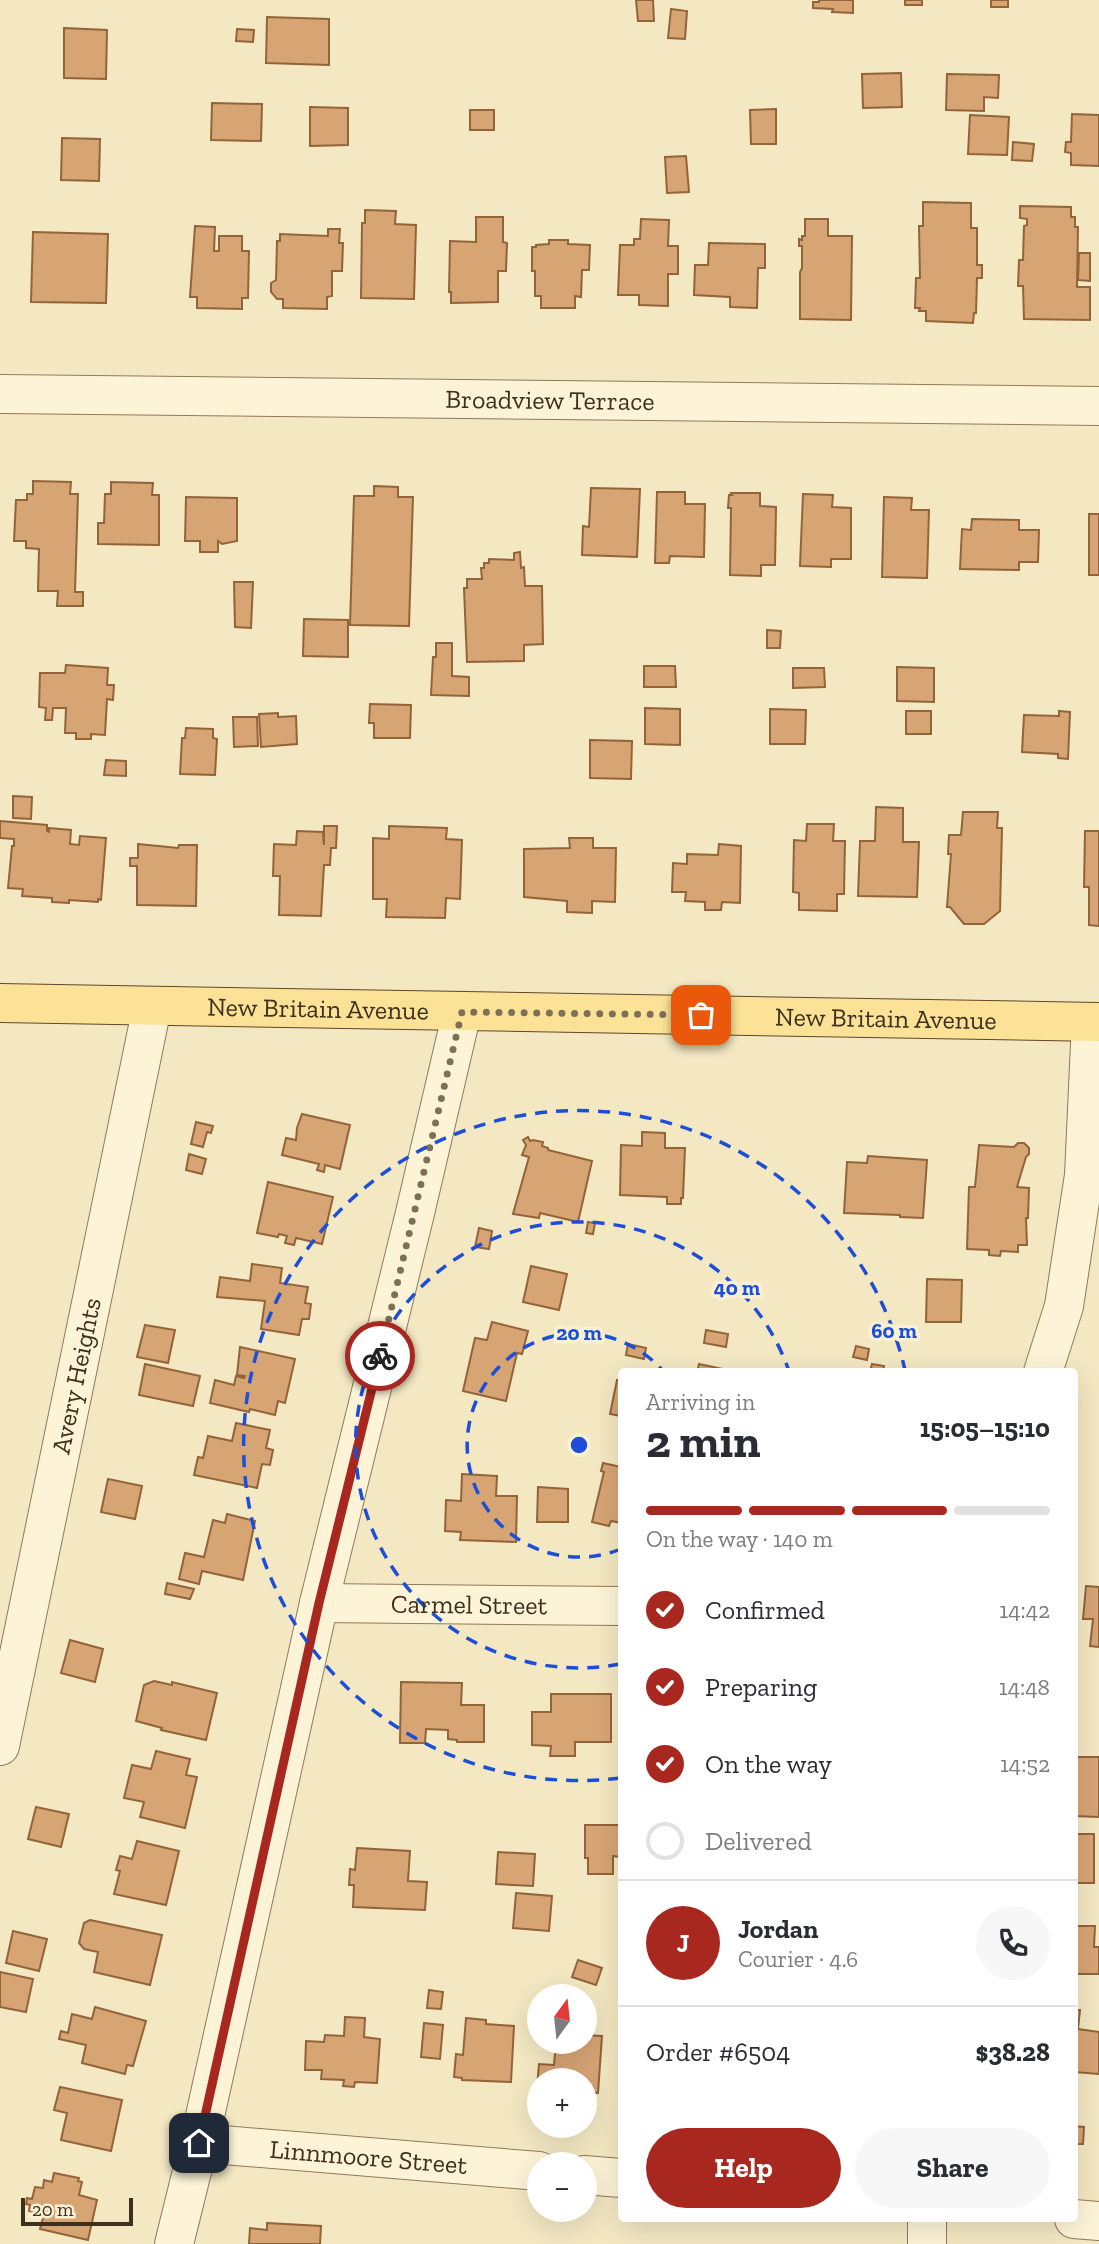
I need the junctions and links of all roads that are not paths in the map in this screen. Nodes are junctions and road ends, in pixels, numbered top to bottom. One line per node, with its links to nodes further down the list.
1 (0, 394): 2 (street, Broadview Terrace)
2 (1099, 406)
3 (0, 1003): 4 (main road, New Britain Avenue)
4 (152, 1007): 5 (main road, New Britain Avenue); 10 (street, Avery Heights)
5 (462, 1012): 6 (main road, New Britain Avenue); 8 (street)
6 (1095, 1022): 7 (street)
7 (1044, 1368)
8 (319, 1603): 9 (street, Carmel Street); 11 (street)
9 (618, 1606)
10 (0, 1746)
11 (199, 2143): 12 (street, Linnmoore Street); 18 (street)
12 (527, 2170)
13 (597, 2176): 14 (street)
14 (618, 2178)
15 (1078, 2219): 16 (street)
16 (1099, 2221)
17 (927, 2222): 19 (street)
18 (174, 2244)
19 (927, 2244)

